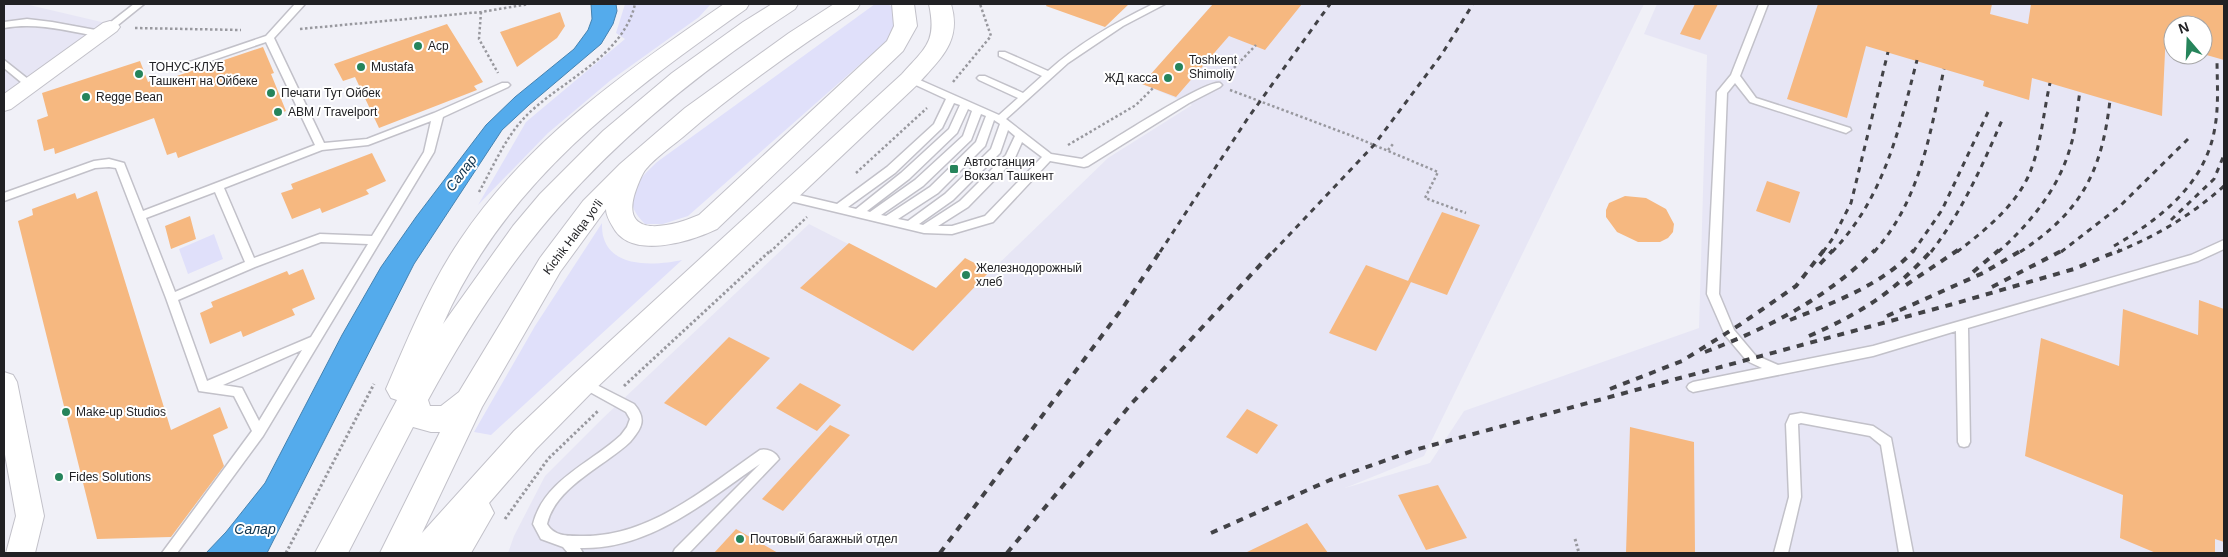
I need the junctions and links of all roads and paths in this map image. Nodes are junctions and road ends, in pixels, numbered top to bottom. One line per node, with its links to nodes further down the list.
1 (139, 4): 15 (lane)
2 (300, 4): 16 (lane)
3 (529, 4): 13 (path)
4 (721, 4): 18 (highway)
5 (738, 4): 18 (highway)
6 (787, 4): 68 (highway)
7 (849, 4): 44 (highway, Kichik Halqa yo'li)
8 (903, 4): 44 (highway)
9 (940, 4): 25 (highway)
10 (980, 4): 30 (path)
11 (1160, 4): 22 (lane)
12 (1763, 4): 23 (lane)
13 (481, 12): 16 (path); 27 (path)
14 (4, 25): 15 (lane)
15 (106, 31): 16 (path); 26 (street)
16 (272, 35): 21 (lane); 41 (lane)
17 (1256, 46): 28 (path)
18 (679, 47): 79 (highway)
19 (1002, 54): 22 (lane)
20 (4, 62): 26 (lane)
21 (181, 68)
22 (1049, 75): 31 (lane)
23 (1735, 76): 37 (lane); 63 (lane)
24 (982, 78): 31 (lane)
25 (910, 79): 30 (lane); 46 (highway)
26 (30, 85): 32 (street)
27 (505, 85): 35 (lane)
28 (1217, 85): 42 (path); 43 (lane)
29 (1153, 88): 38 (path)
30 (946, 97): 33 (lane); 48 (path); 49 (lane)
31 (1024, 97): 36 (lane)
32 (4, 104)
33 (965, 104): 34 (lane); 50 (lane)
34 (978, 110): 36 (lane); 52 (lane)
35 (438, 115): 41 (lane); 57 (lane)
36 (999, 119): 39 (lane); 54 (lane); 55 (lane)
37 (1846, 130)
38 (1088, 133)
39 (1020, 135): 43 (lane); 56 (lane)
40 (1393, 144): 42 (path)
41 (321, 147): 45 (lane)
42 (1388, 150): 51 (path)
43 (1048, 157): 56 (lane)
44 (641, 159): 70 (highway, Kichik Halqa yo'li)
45 (218, 187): 53 (lane); 59 (lane)
46 (786, 196): 48 (lane); 65 (highway)
47 (4, 197): 53 (lane)
48 (822, 204): 49 (lane); 69 (path)
49 (839, 208): 50 (lane)
50 (859, 212): 52 (lane)
51 (1466, 213)
52 (872, 216): 54 (lane)
53 (139, 217): 60 (lane)
54 (888, 220): 55 (lane)
55 (910, 225): 56 (lane)
56 (924, 228)
57 (374, 240): 59 (lane); 62 (lane)
58 (2224, 244): 61 (lane)
59 (251, 264): 60 (lane)
60 (172, 298): 67 (lane)
61 (1962, 325): 63 (lane); 73 (lane)
62 (312, 341): 67 (lane); 71 (lane)
63 (1777, 370): 66 (lane)
64 (4, 382): 77 (street)
65 (583, 383): 69 (lane); 72 (highway)
66 (1693, 387)
67 (203, 388): 71 (lane)
68 (412, 398): 70 (highway); 79 (highway)
69 (610, 399): 74 (path); 76 (lane)
70 (470, 401): 80 (highway, Kichik Halqa yo'li)
71 (259, 432): 78 (lane)
72 (525, 440): 81 (highway); 82 (highway)
73 (1964, 442)
74 (503, 521)
75 (1575, 539): 85 (path)
76 (566, 541): 83 (lane); 84 (lane)
77 (20, 553)
78 (169, 553)
79 (330, 553)
80 (396, 553)
81 (426, 553)
82 (454, 553)
83 (576, 553)
84 (680, 553)
85 (1579, 553)
86 (1781, 553): 87 (lane)
87 (1906, 553)

